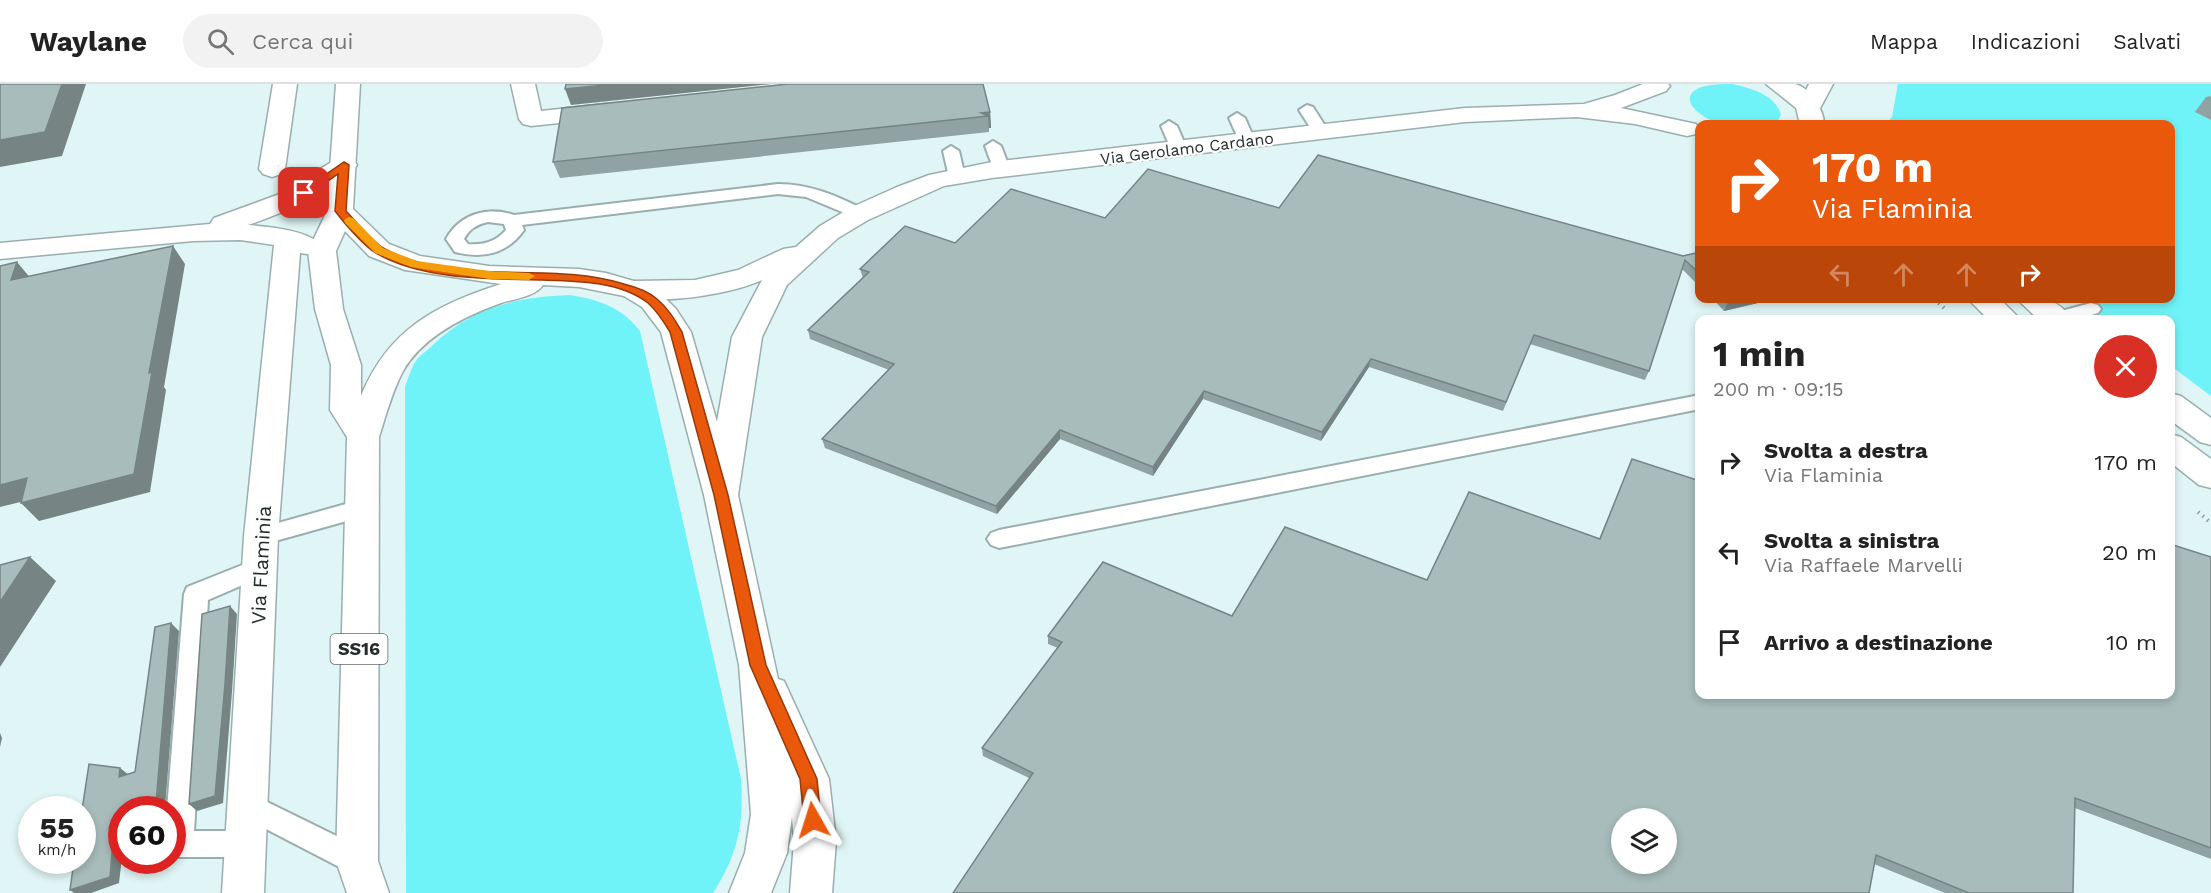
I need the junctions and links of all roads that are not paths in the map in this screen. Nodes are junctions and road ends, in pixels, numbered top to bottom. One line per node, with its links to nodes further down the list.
1 (285, 84): 20 (main road)
2 (348, 84): 19 (main road)
3 (523, 84): 7 (main road)
4 (1778, 84): 11 (main road)
5 (1821, 84): 11 (main road)
6 (1659, 85): 9 (main road, Via Gerolamo Cardano); 14 (main road)
7 (624, 109)
8 (1307, 110): 13 (lane)
9 (1577, 110): 13 (main road, Via Gerolamo Cardano); 14 (main road, Via Gerolamo Cardano)
10 (1237, 118): 15 (lane)
11 (1812, 120)
12 (1169, 126): 17 (lane)
13 (1321, 132): 15 (main road, Via Gerolamo Cardano)
14 (1693, 132)
15 (1247, 141): 17 (main road, Via Gerolamo Cardano)
16 (993, 146): 21 (lane)
17 (1179, 148): 21 (main road, Via Gerolamo Cardano)
18 (951, 151): 22 (lane)
19 (344, 165): 23 (main road); 26 (main road)
20 (272, 169)
21 (1001, 169): 22 (main road, Via Gerolamo Cardano)
22 (956, 177): 24 (main road, Via Gerolamo Cardano)
23 (340, 211): 30 (main road); 31 (main road, SS16)
24 (860, 214): 25 (lane); 27 (main road, Via Gerolamo Cardano)
25 (512, 221)
26 (199, 231): 28 (main road); 29 (main road)
27 (813, 245): 32 (main road, Via Gerolamo Cardano); 45 (main road, Via Gerolamo Cardano)
28 (0, 251)
29 (287, 251): 30 (main road); 48 (main road, Via Flaminia)
30 (322, 251): 42 (main road)
31 (579, 278): 32 (main road, SS16); 42 (main road, SS16)
32 (634, 290): 45 (main road, SS16)
33 (1987, 303): 36 (main road)
34 (2037, 303): 37 (main road)
35 (2091, 309): 38 (lane)
36 (2001, 315)
37 (2053, 315)
38 (2071, 315)
39 (1695, 403): 47 (lane)
40 (2175, 408): 41 (main road)
41 (2211, 434)
42 (363, 437): 46 (main road, SS16)
43 (2175, 449): 44 (main road)
44 (2211, 476)
45 (721, 495): 49 (main road, SS16)
46 (360, 510): 48 (lane); 52 (main road, SS16)
47 (999, 539)
48 (260, 552): 50 (main road, Via Flaminia); 51 (lane)
49 (758, 665): 54 (main road, SS16); 55 (main road, SS16)
50 (249, 806): 51 (main road, Via Flaminia); 52 (lane)
51 (246, 844): 53 (main road, Via Flaminia)
52 (357, 882)
53 (243, 893)
54 (750, 893)
55 (811, 893)

